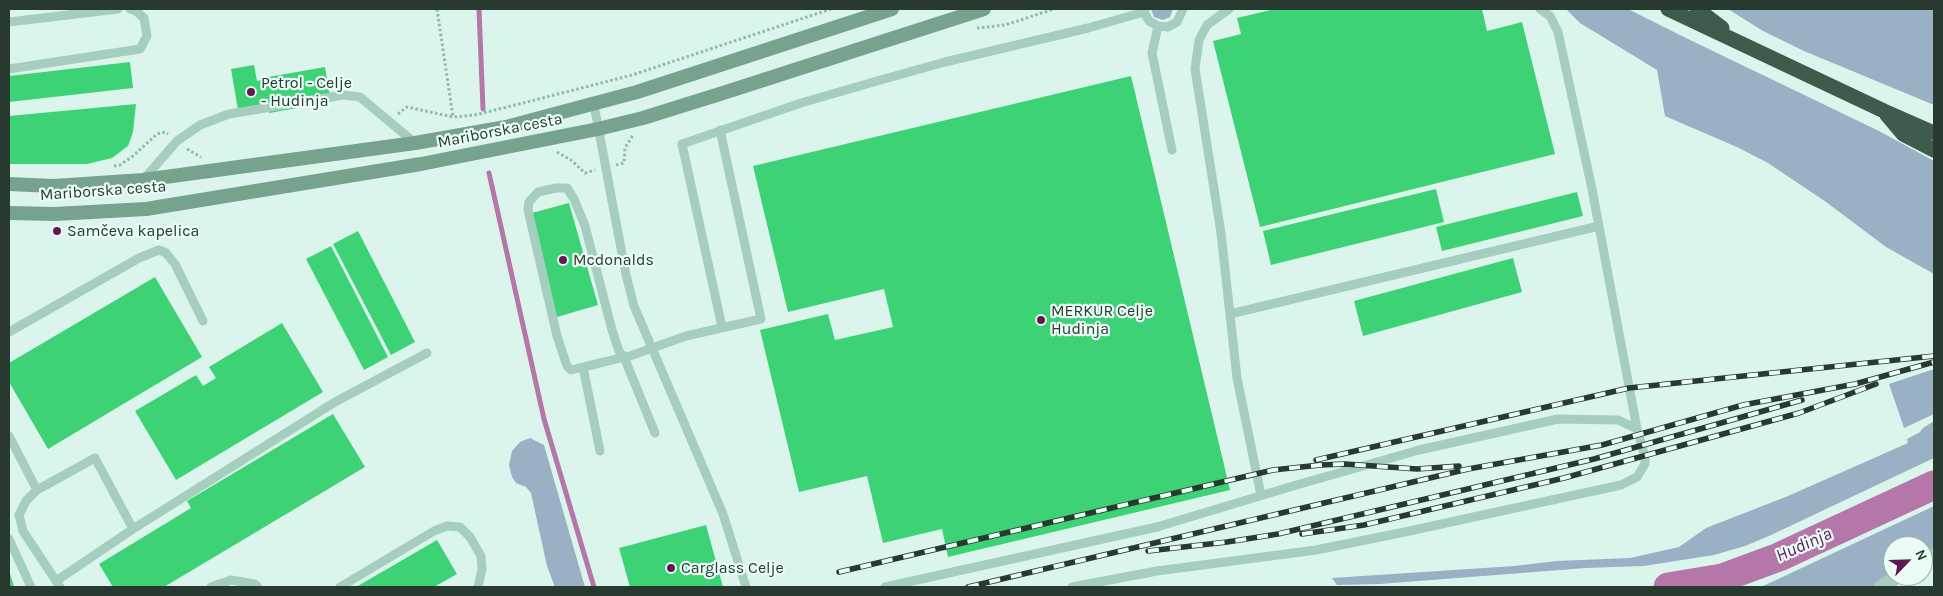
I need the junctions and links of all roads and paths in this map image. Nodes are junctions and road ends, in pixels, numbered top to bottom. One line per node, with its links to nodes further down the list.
1 (118, 9): 14 (lane)
2 (130, 9): 13 (lane)
3 (437, 9): 20 (path)
4 (831, 9): 20 (path)
5 (892, 9): 18 (main road, Mariborska cesta)
6 (984, 9): 24 (main road, Mariborska cesta)
7 (1183, 9): 15 (lane)
8 (1229, 9): 37 (lane)
9 (1540, 9): 36 (lane)
10 (1668, 9): 16 (highway)
11 (1697, 9): 16 (highway)
12 (1145, 10): 15 (lane); 25 (lane)
13 (143, 13): 17 (lane)
14 (9, 22)
15 (1158, 26): 29 (lane)
16 (1752, 50): 19 (highway)
17 (9, 69)
18 (594, 105): 24 (lane); 28 (main road, Mariborska cesta)
19 (1884, 112): 23 (highway); 30 (highway)
20 (453, 117): 21 (path)
21 (388, 120): 27 (lane); 28 (lane)
22 (1934, 121): 23 (highway)
23 (1912, 124): 26 (highway)
24 (598, 129): 35 (main road, Mariborska cesta); 41 (lane)
25 (720, 130): 39 (lane); 39 (lane)
26 (1934, 133)
27 (177, 141): 31 (path); 32 (path); 33 (lane)
28 (415, 143): 33 (main road, Mariborska cesta)
29 (1172, 150)
30 (1934, 150)
31 (203, 158)
32 (112, 166)
33 (143, 180): 34 (main road, Mariborska cesta)
34 (9, 184)
35 (9, 212)
36 (1599, 226): 37 (lane); 45 (lane)
37 (1230, 314): 50 (lane)
38 (202, 321): 40 (lane)
39 (722, 327): 41 (lane)
40 (9, 332)
41 (653, 349): 43 (lane); 59 (lane)
42 (427, 352): 51 (lane)
43 (624, 357): 44 (lane); 44 (lane); 46 (lane)
44 (579, 368): 48 (lane)
45 (1637, 429): 50 (lane); 61 (lane)
46 (655, 433)
47 (9, 436): 49 (lane)
48 (600, 451)
49 (37, 490): 51 (lane); 53 (lane)
50 (1262, 495): 60 (lane)
51 (134, 529): 53 (lane)
52 (9, 539): 54 (lane)
53 (58, 584)
54 (31, 587)
55 (211, 587): 56 (lane)
56 (258, 587)
57 (340, 587): 58 (lane)
58 (478, 587)
59 (746, 587)
60 (885, 587)
61 (1072, 587)

